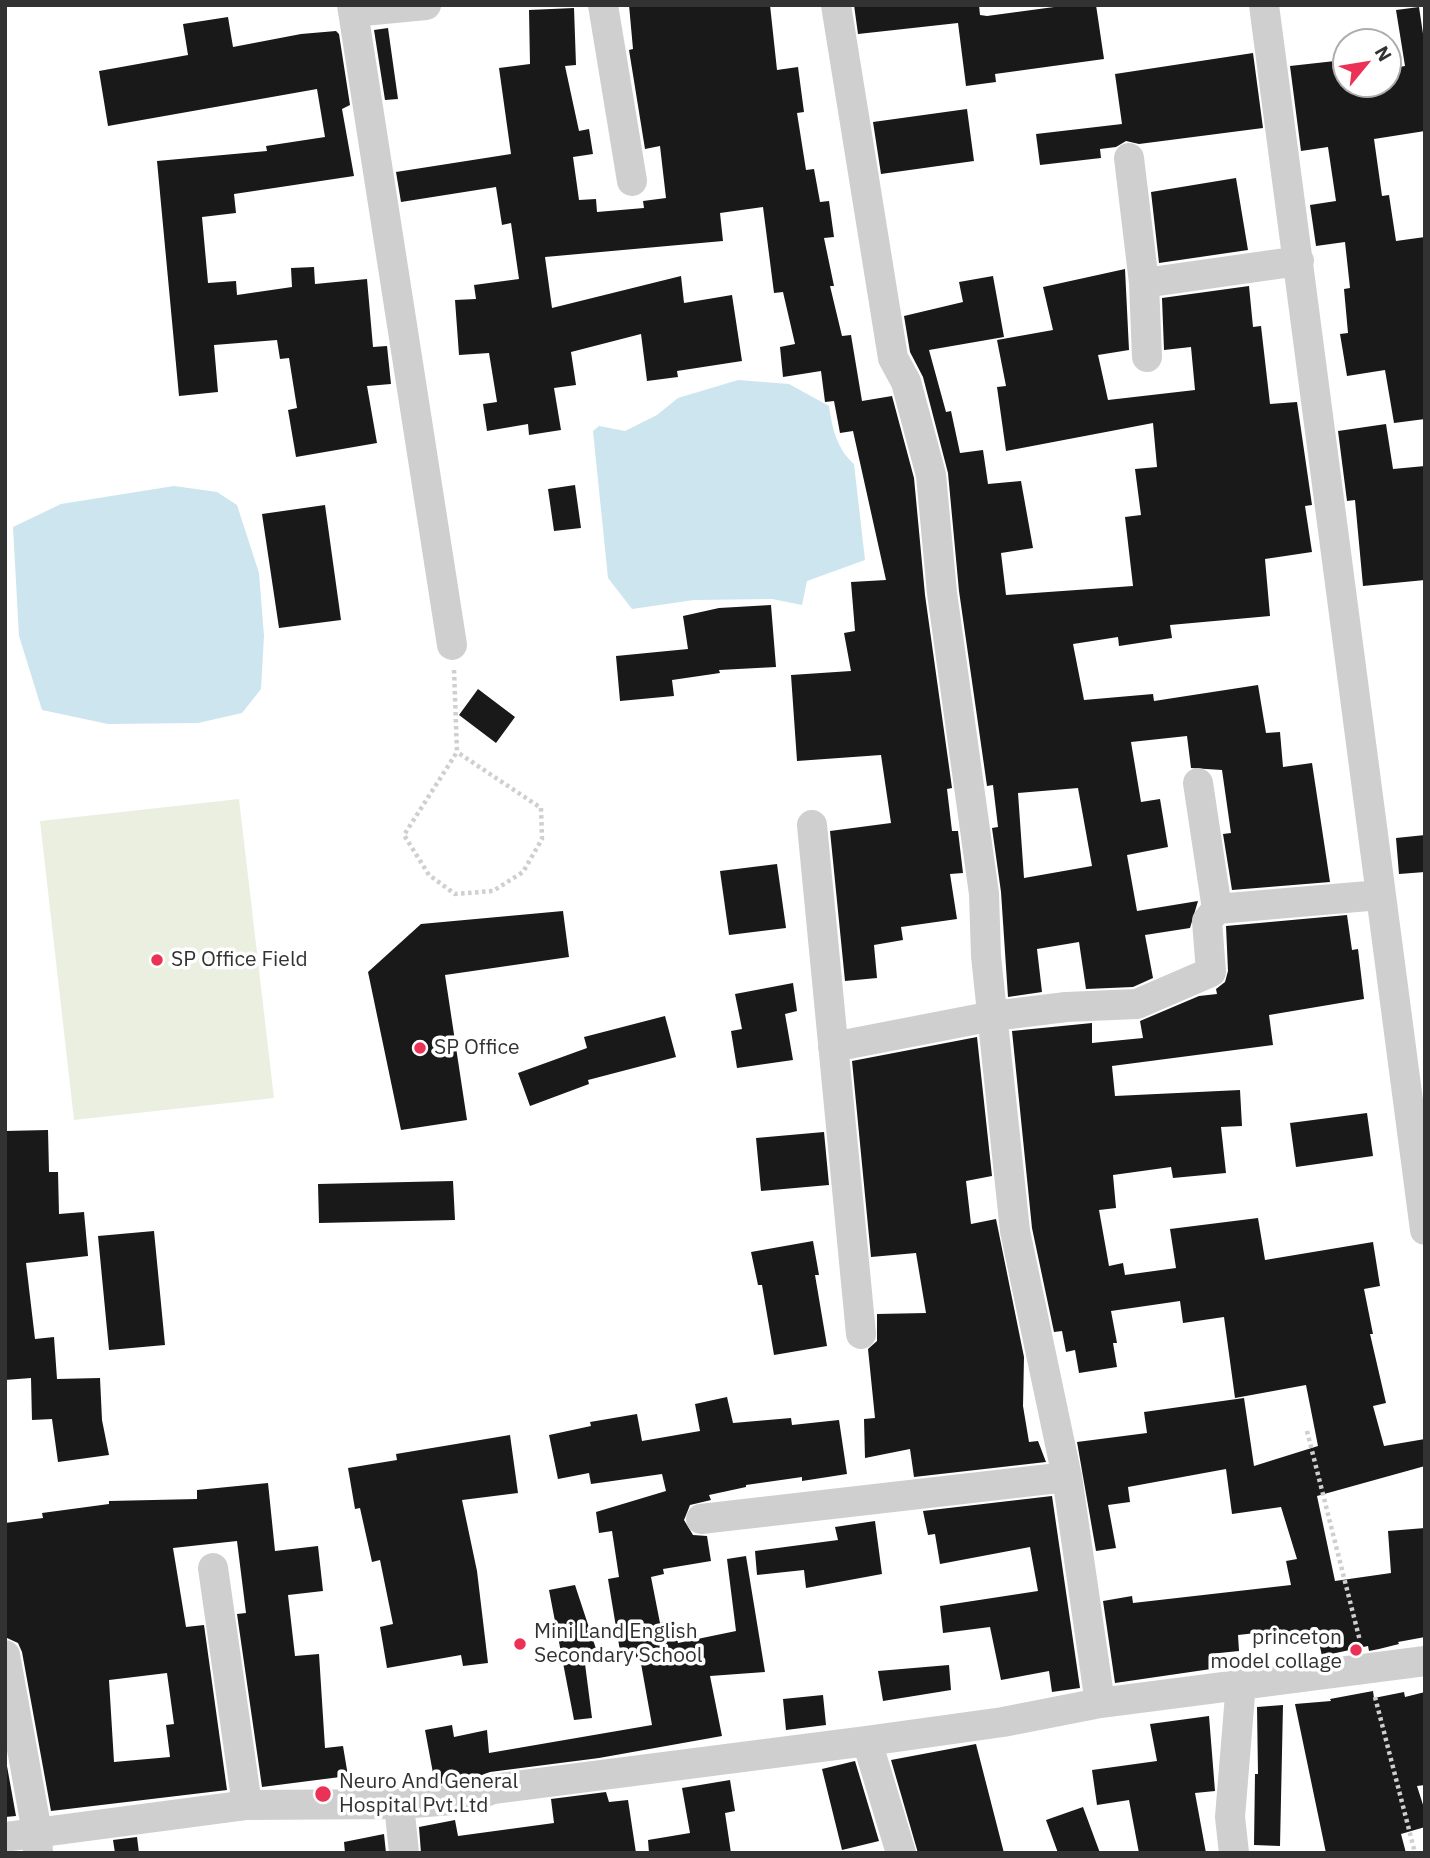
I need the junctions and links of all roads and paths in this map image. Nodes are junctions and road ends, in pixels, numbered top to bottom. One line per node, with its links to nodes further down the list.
1 (426, 5): 5 (street)
2 (603, 5): 7 (street)
3 (836, 5): 17 (street)
4 (1264, 5): 8 (street)
5 (352, 9): 11 (street)
6 (1129, 158): 9 (street)
7 (632, 181)
8 (1299, 261): 9 (street); 15 (street)
9 (1144, 283): 10 (street)
10 (1147, 357)
11 (452, 645): 12 (path)
12 (457, 752): 12 (path)
13 (1198, 783): 16 (street)
14 (812, 825): 18 (street)
15 (1380, 895): 16 (street); 19 (street)
16 (1217, 909): 17 (street)
17 (993, 1016): 18 (street); 21 (street)
18 (834, 1047): 20 (street)
19 (1425, 1230)
20 (861, 1334)
21 (1067, 1477): 22 (street); 27 (street)
22 (701, 1518)
23 (213, 1568): 30 (street)
24 (5, 1656): 32 (street)
25 (1425, 1661): 26 (street)
26 (1241, 1683): 27 (street); 35 (street)
27 (1100, 1703): 28 (street)
28 (867, 1741): 29 (street); 34 (street)
29 (399, 1804): 30 (street); 33 (street)
30 (247, 1805): 32 (street)
31 (5, 1837): 32 (street)
32 (38, 1842)
33 (404, 1853)
34 (901, 1853)
35 (1234, 1853)

